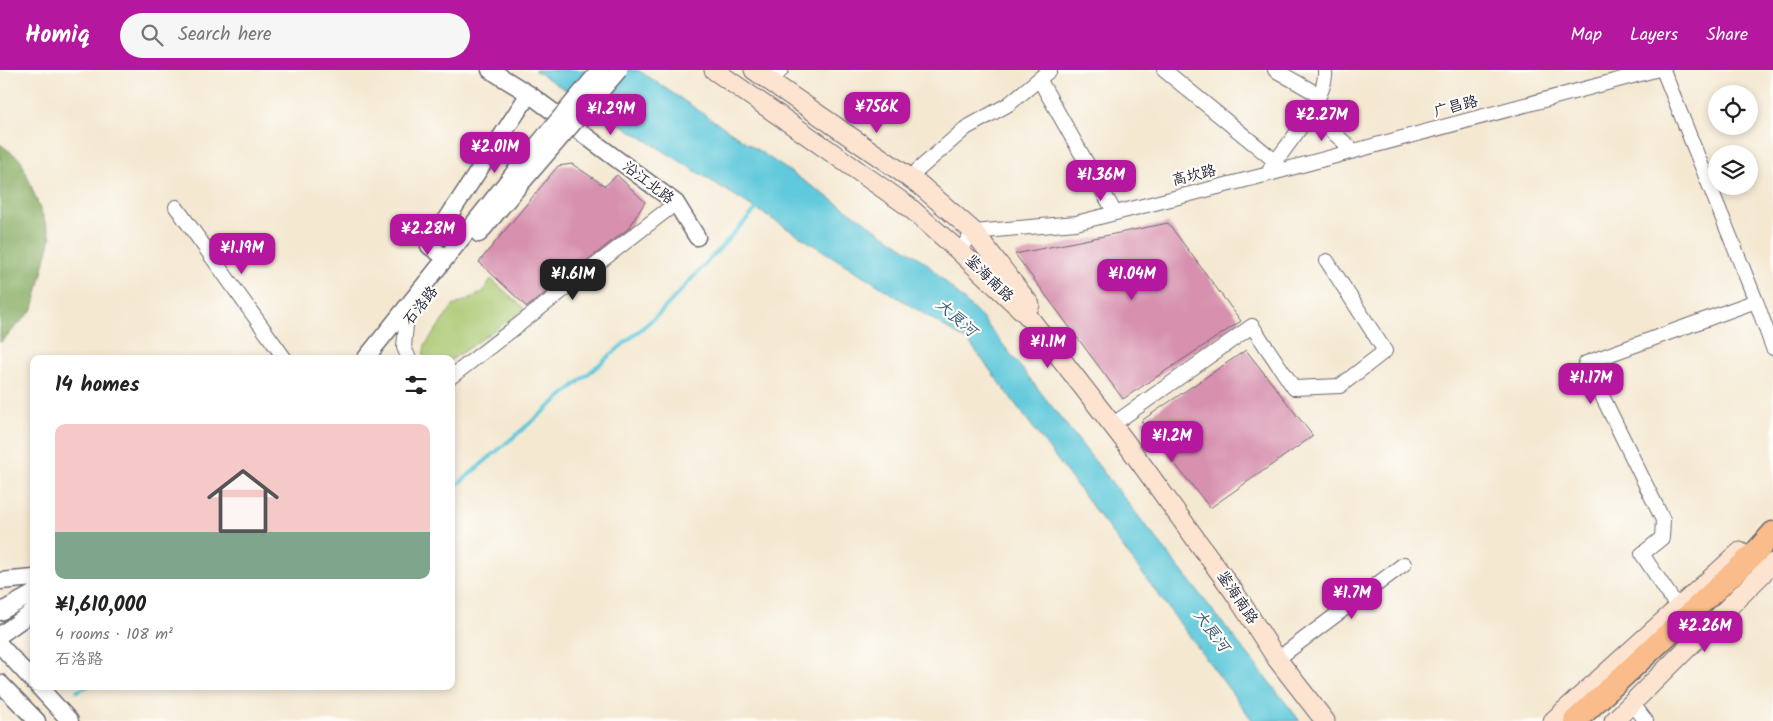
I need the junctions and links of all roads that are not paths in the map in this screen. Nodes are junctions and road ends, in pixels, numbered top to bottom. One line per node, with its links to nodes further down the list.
1 (490, 70): 13 (street, 沿江北路)
2 (600, 70): 19 (street, 石洛路, bridge)
3 (619, 70): 19 (street, 石洛路, bridge)
4 (714, 70): 26 (main road, 鉴海南路)
5 (754, 70): 12 (main road, 鉴海南路)
6 (1164, 70): 17 (street)
7 (1275, 70): 14 (street)
8 (1325, 70): 14 (street)
9 (1655, 70): 16 (street, 广昌路)
10 (1663, 70): 29 (street)
11 (1045, 74): 20 (street); 23 (street)
12 (776, 76): 24 (main road, 鉴海南路)
13 (529, 94): 21 (street, 沿江北路); 27 (street)
14 (1319, 95): 15 (street)
15 (1310, 112): 16 (street); 17 (street)
16 (1354, 151): 18 (street, 广昌路)
17 (1275, 161): 18 (street)
18 (1265, 175): 23 (street, 高坎路)
19 (519, 176): 27 (street, 石洛路); 30 (street, 石洛路)
20 (911, 176)
21 (676, 203): 25 (street, 沿江北路); 36 (street)
22 (176, 207): 32 (street)
23 (1116, 213): 24 (street, 高坎路)
24 (974, 232): 26 (street); 37 (main road, 鉴海南路)
25 (697, 237)
26 (960, 251): 37 (main road, 鉴海南路)
27 (446, 258): 33 (street, 石洛路)
28 (1327, 261): 37 (street)
29 (1756, 301): 31 (street); 45 (street)
30 (406, 325): 34 (street, 石洛路); 35 (street)
31 (1773, 348)
32 (282, 355)
33 (368, 355)
34 (382, 355)
35 (408, 355)
36 (455, 374)
37 (1116, 422): 50 (main road, 鉴海南路); 57 (main road, 鉴海南路)
38 (1773, 523): 45 (main road)
39 (1773, 533): 40 (highway)
40 (1766, 559): 54 (main road); 60 (highway); 61 (highway)
41 (1404, 564): 50 (street)
42 (30, 578): 43 (street)
43 (0, 581)
44 (30, 595): 46 (street)
45 (1678, 608): 59 (main road)
46 (0, 612)
47 (30, 614): 48 (street)
48 (0, 635)
49 (0, 645): 51 (street)
50 (1284, 654): 58 (main road, 鉴海南路)
51 (30, 678)
52 (0, 683): 55 (street)
53 (42, 690): 56 (street)
54 (1632, 703): 62 (main road); 63 (street)
55 (37, 721)
56 (70, 721)
57 (1325, 721)
58 (1336, 721)
59 (1553, 721)
60 (1575, 721)
61 (1596, 721)
62 (1614, 721)
63 (1646, 721)

